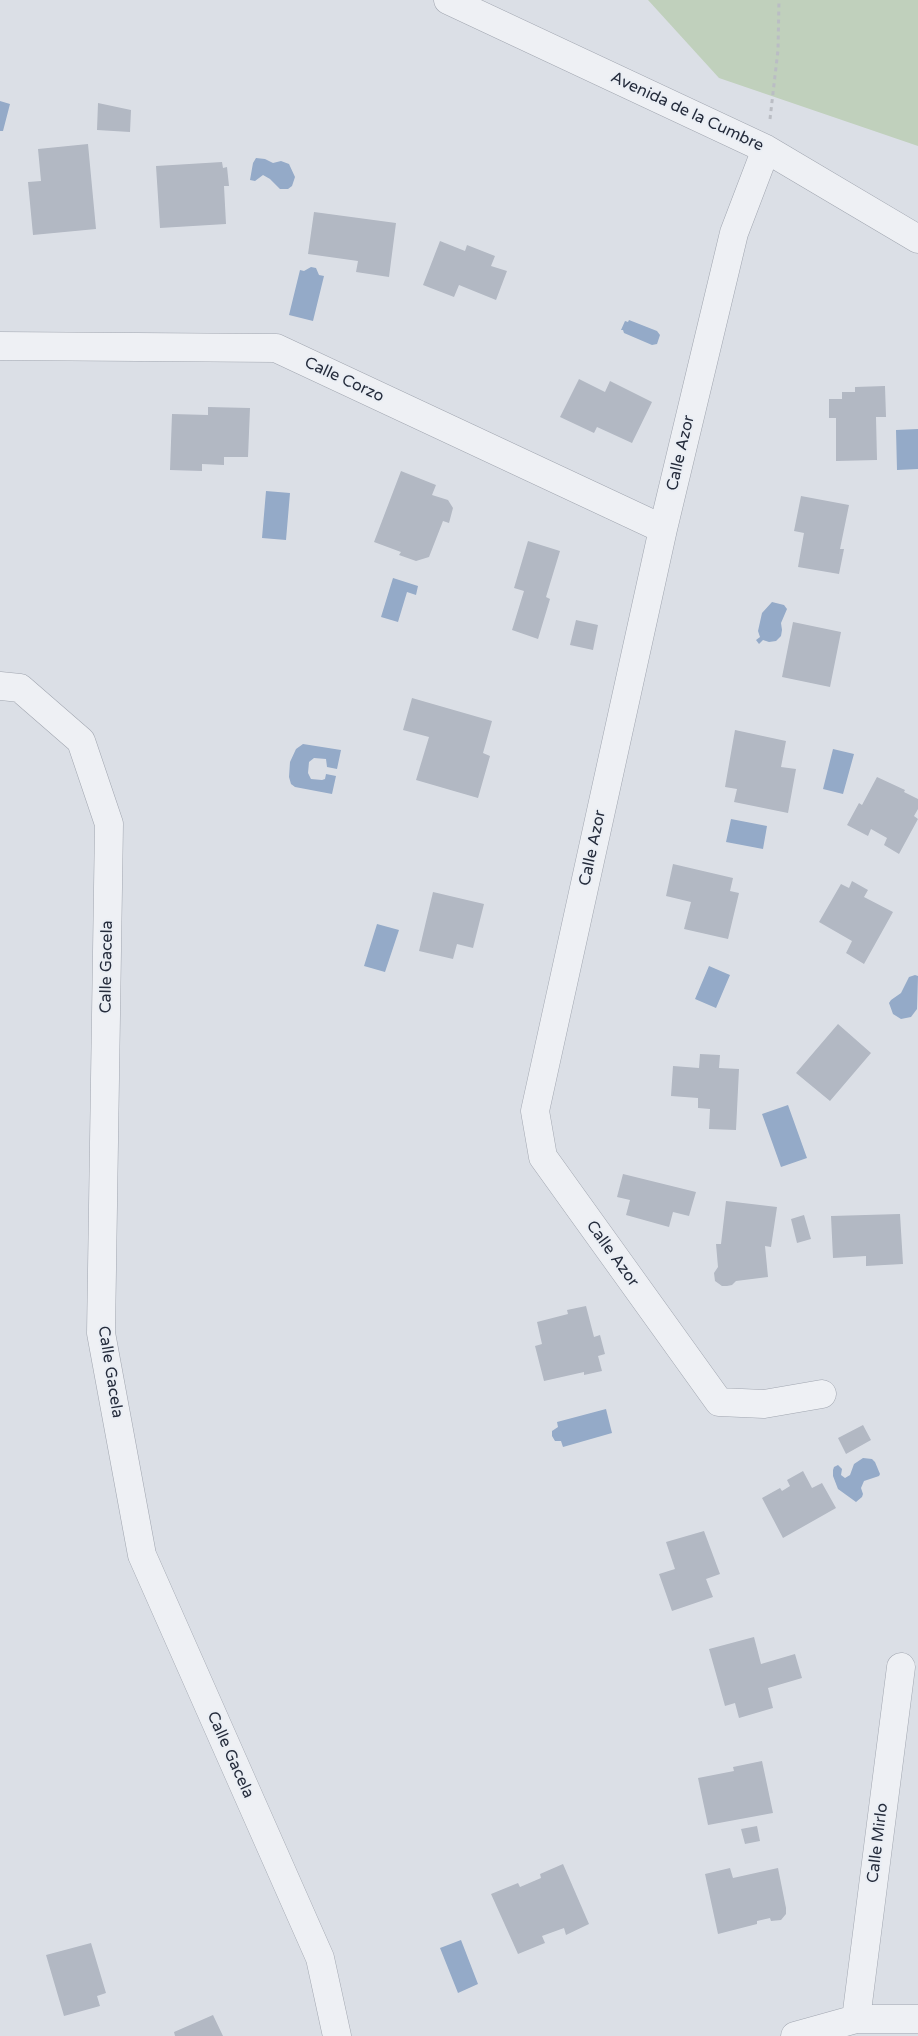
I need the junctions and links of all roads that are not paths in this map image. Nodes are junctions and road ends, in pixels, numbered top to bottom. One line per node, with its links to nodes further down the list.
1 (448, 0): 2 (street, Avenida de la Cumbre)
2 (766, 149): 3 (street, Avenida de la Cumbre); 5 (street, Calle Azor)
3 (918, 239)
4 (0, 346): 5 (street, Calle Corzo)
5 (663, 529): 7 (street, Calle Azor)
6 (0, 686): 11 (street, Calle Gacela)
7 (822, 1394)
8 (901, 1668): 10 (street, Calle Mirlo)
9 (918, 2018): 10 (street)
10 (856, 2019): 12 (street)
11 (337, 2036)
12 (795, 2036)

